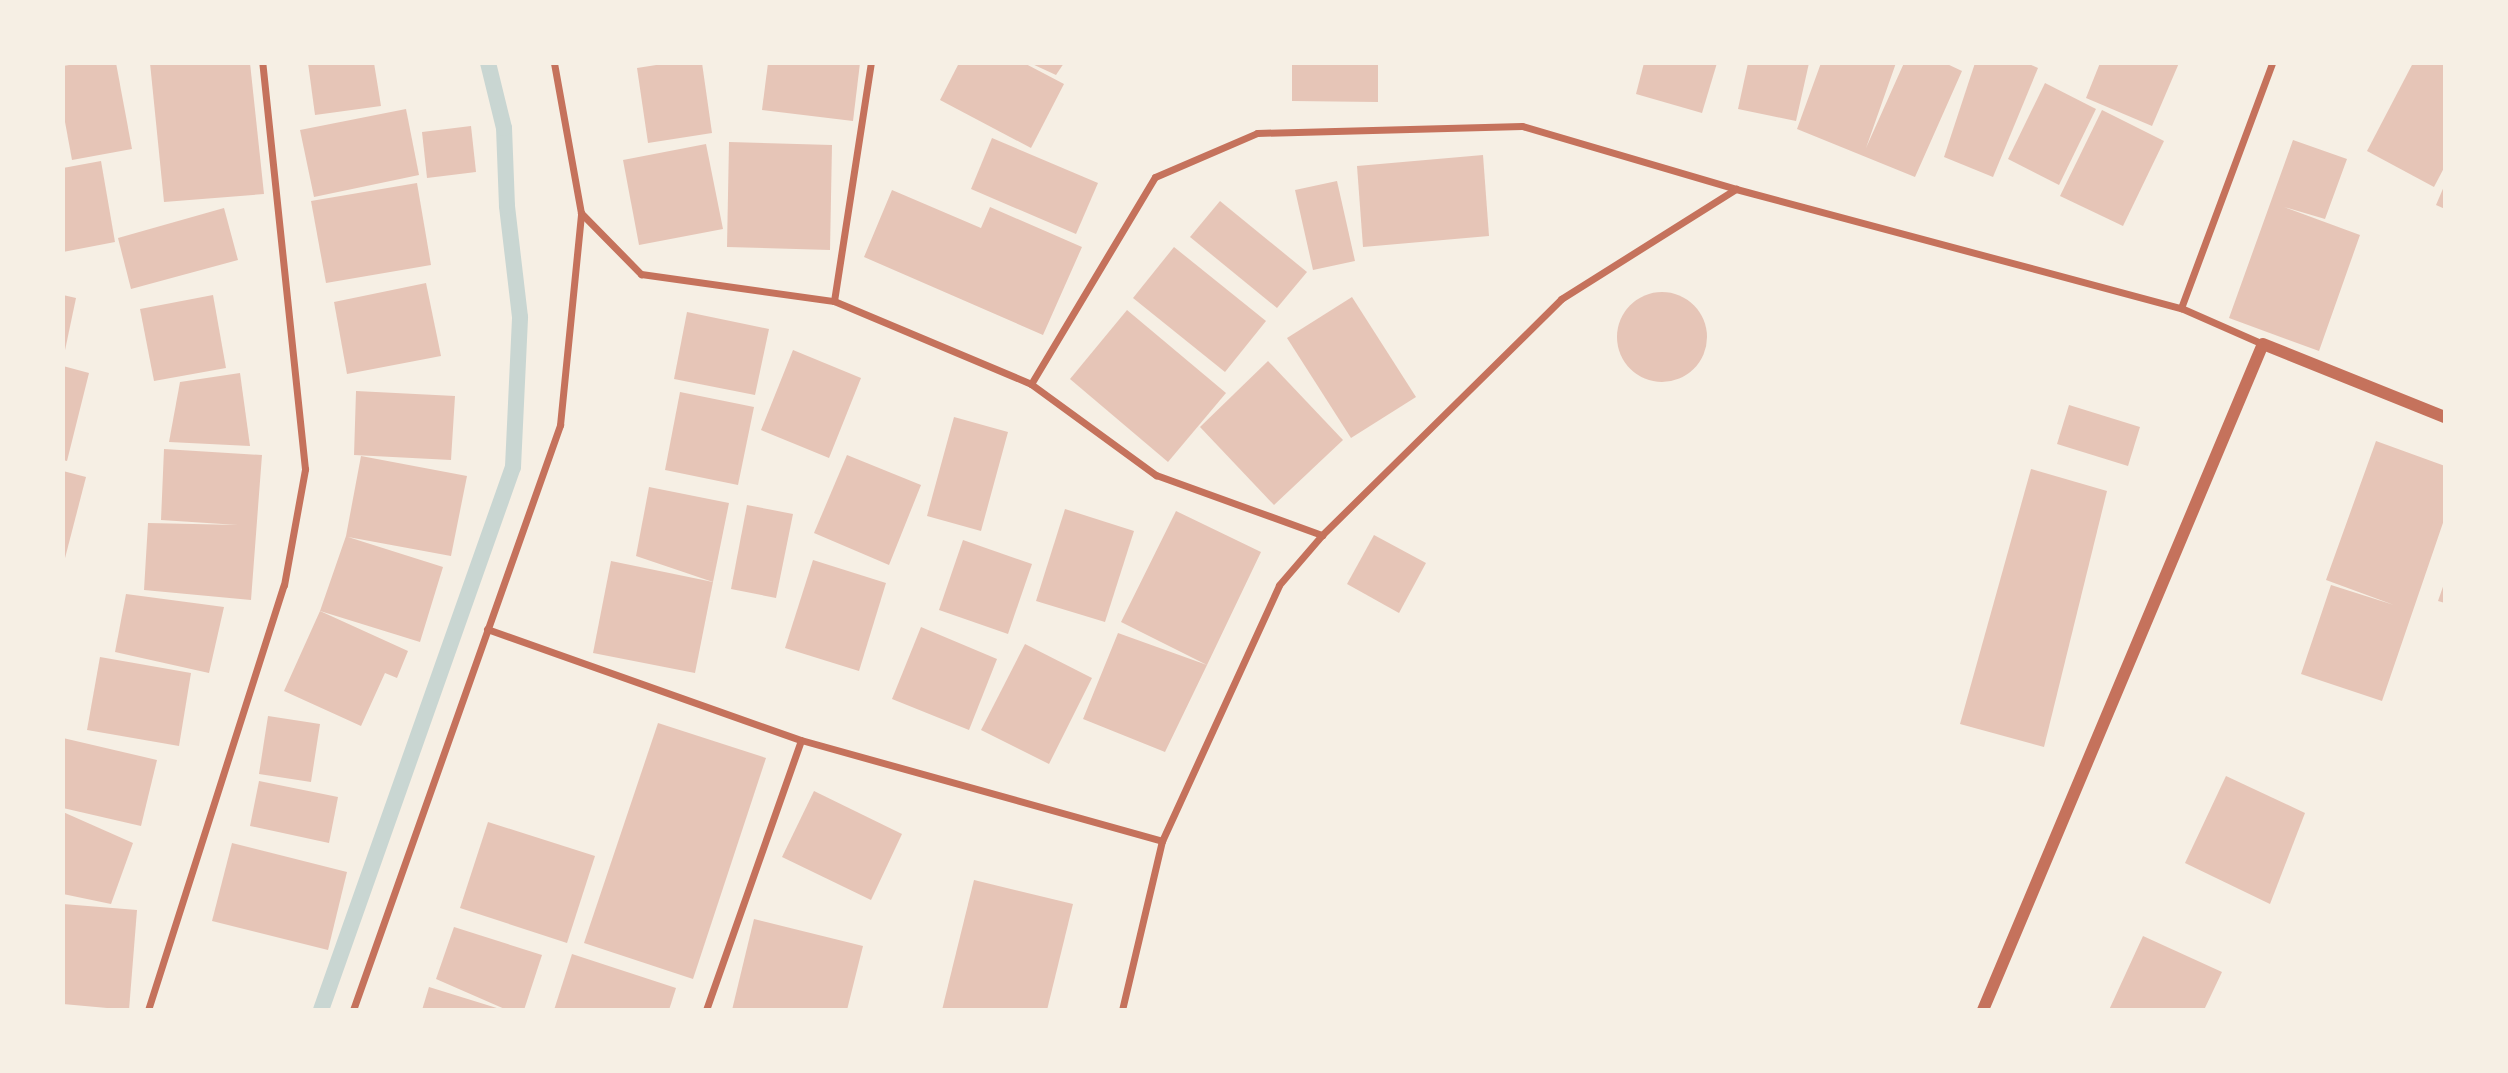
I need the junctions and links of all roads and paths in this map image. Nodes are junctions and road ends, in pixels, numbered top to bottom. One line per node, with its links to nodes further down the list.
1 (262, 63): 16 (street)
2 (554, 63): 6 (street)
3 (872, 63): 7 (street)
4 (2272, 63): 8 (street)
5 (1736, 190): 8 (street); 10 (street); 12 (street)
6 (581, 213): 7 (street); 13 (street)
7 (834, 301): 10 (street)
8 (2181, 308): 9 (street)
9 (2263, 344): 11 (street); 20 (street)
10 (1031, 384): 12 (street)
11 (2445, 417)
12 (1322, 535): 15 (street)
13 (487, 629): 14 (street); 17 (street)
14 (801, 740): 15 (street); 18 (street)
15 (1162, 841): 19 (street)
16 (148, 1010)
17 (353, 1010)
18 (706, 1010)
19 (1122, 1010)
20 (1983, 1010)

